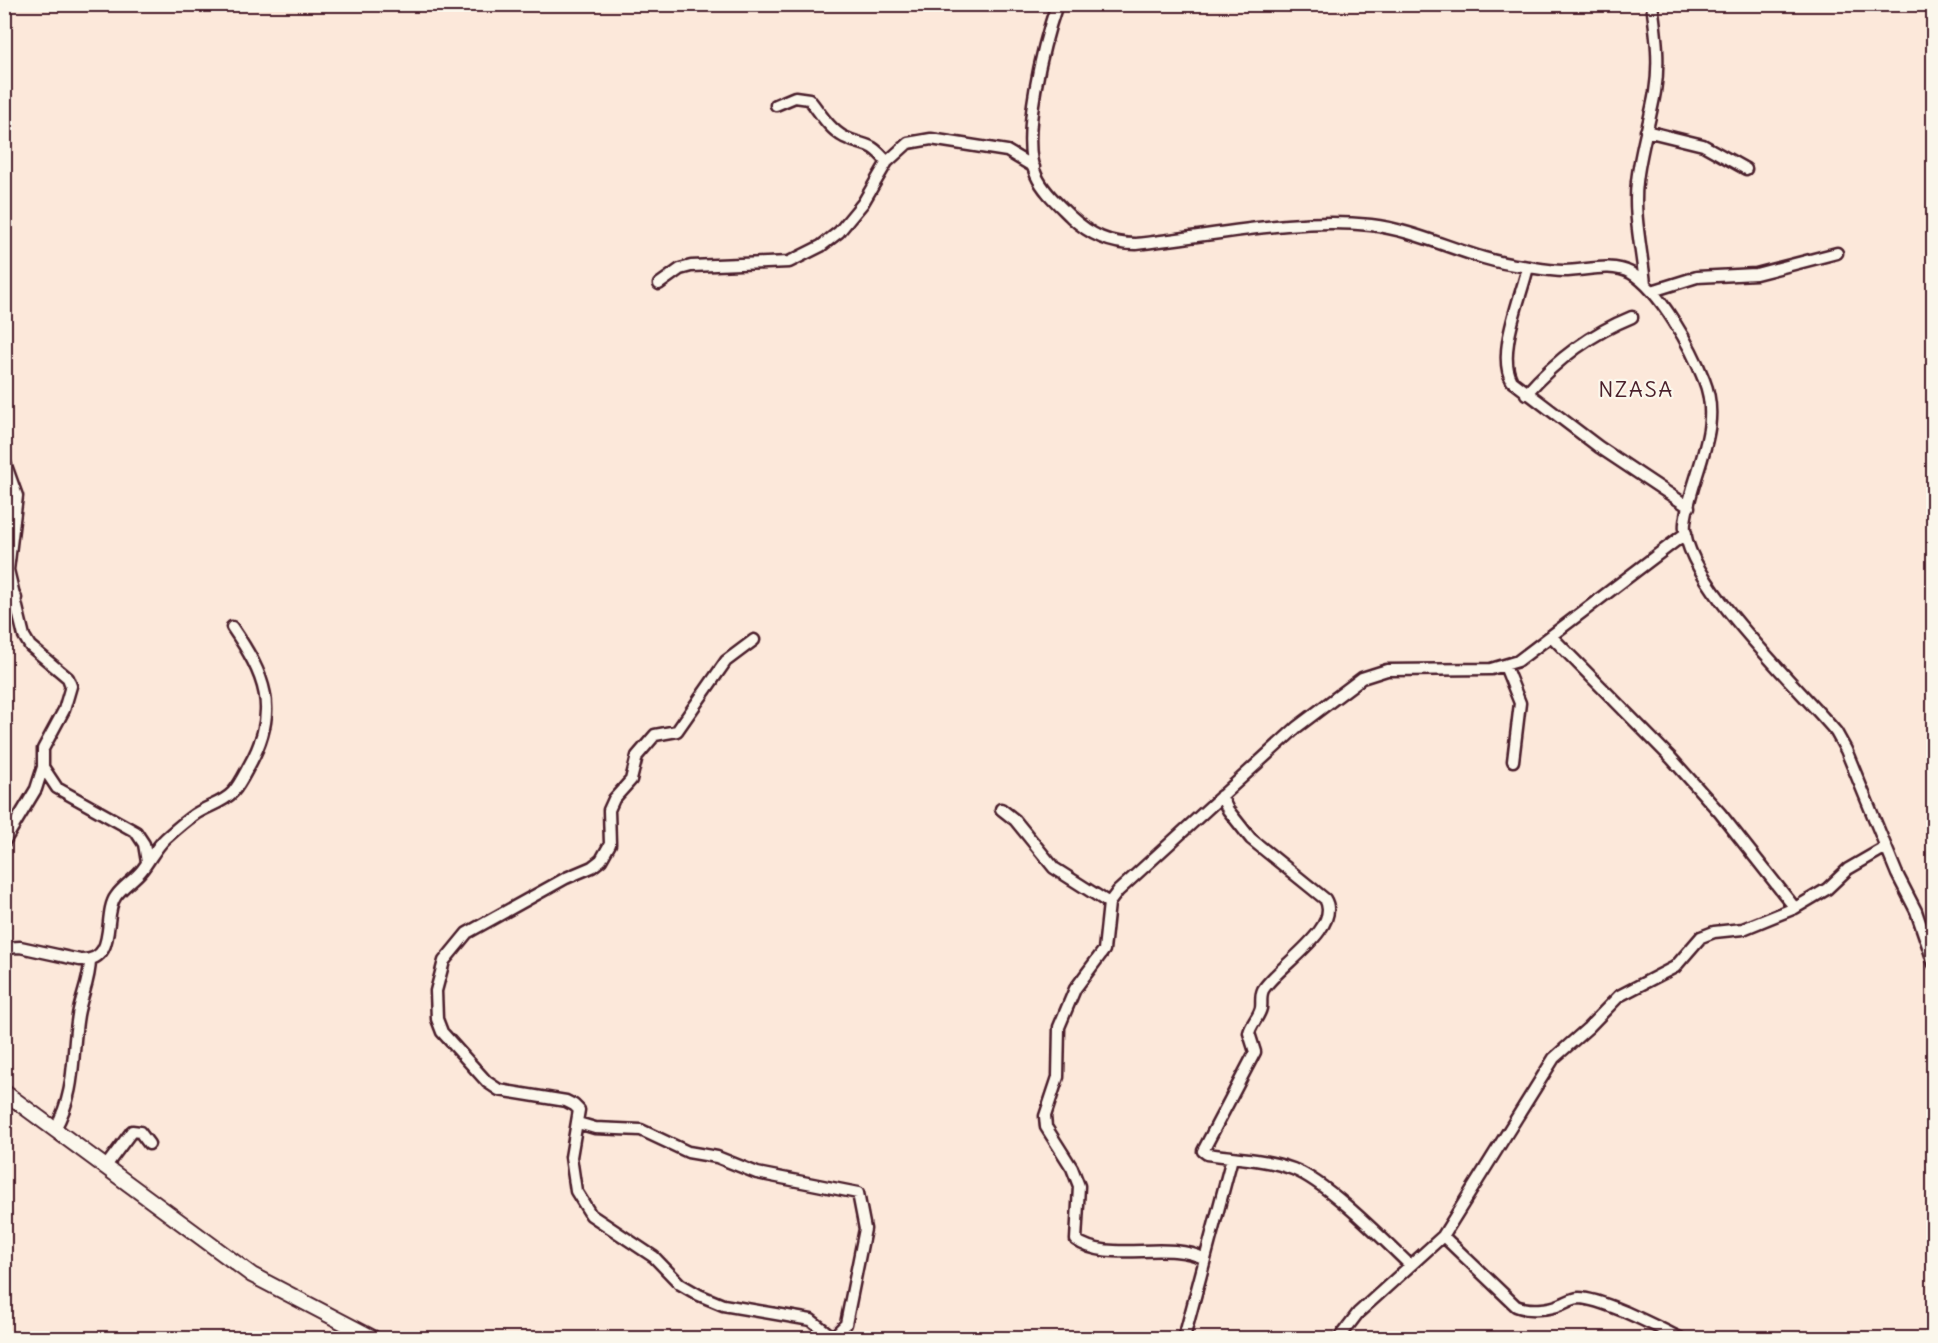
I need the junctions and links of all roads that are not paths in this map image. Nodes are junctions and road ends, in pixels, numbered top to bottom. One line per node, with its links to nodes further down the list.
1 (1056, 4): 6 (street)
2 (1652, 4): 4 (street)
3 (776, 105): 5 (street)
4 (1646, 131): 7 (street); 11 (street)
5 (887, 162): 6 (street); 10 (street)
6 (1034, 167): 9 (street)
7 (1746, 168)
8 (1837, 253): 11 (street)
9 (1528, 267): 11 (street); 13 (street)
10 (659, 284)
11 (1649, 287): 15 (street)
12 (1632, 317): 13 (street)
13 (1526, 394): 15 (street)
14 (4, 460): 17 (street)
15 (1689, 507): 16 (street)
16 (1686, 533): 20 (street); 28 (street)
17 (16, 598): 18 (street); 24 (street)
18 (4, 609)
19 (232, 627): 29 (street)
20 (1552, 637): 22 (street); 31 (street)
21 (754, 640): 36 (street)
22 (1505, 666): 23 (street); 25 (street)
23 (1513, 761)
24 (43, 767): 27 (street); 29 (street)
25 (1221, 796): 30 (street); 39 (street)
26 (1001, 808): 30 (street)
27 (4, 842)
28 (1886, 847): 31 (street); 34 (street)
29 (147, 862): 33 (street)
30 (1109, 903): 42 (street)
31 (1795, 908): 41 (street)
32 (4, 948): 33 (street)
33 (90, 960): 37 (street)
34 (1934, 964)
35 (4, 1092): 37 (main road)
36 (578, 1123): 45 (street); 45 (street)
37 (55, 1129): 40 (main road)
38 (149, 1144): 40 (street)
39 (1232, 1158): 42 (street); 43 (street)
40 (106, 1166): 44 (main road)
41 (1443, 1236): 43 (street); 48 (street)
42 (1205, 1259): 46 (street)
43 (1410, 1265): 47 (street)
44 (373, 1338)
45 (834, 1338)
46 (1184, 1338)
47 (1339, 1338)
48 (1680, 1338)

